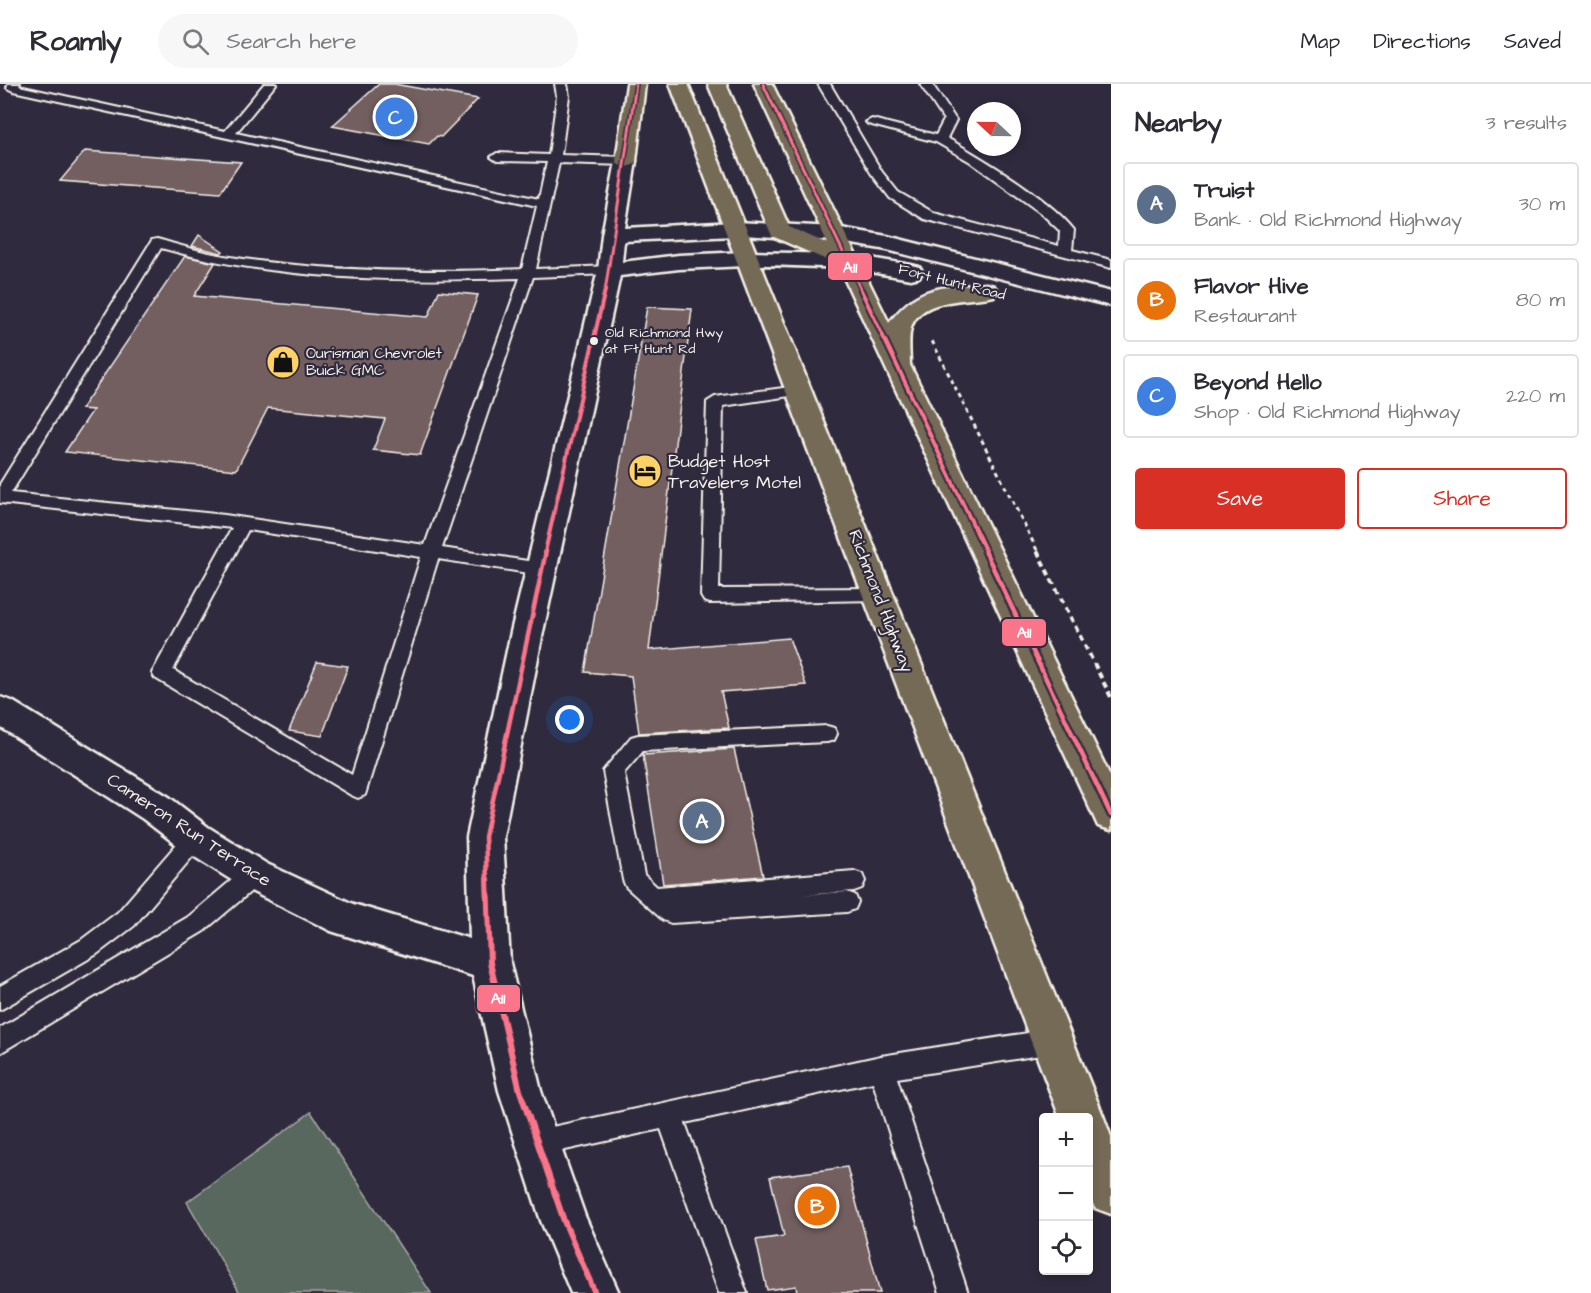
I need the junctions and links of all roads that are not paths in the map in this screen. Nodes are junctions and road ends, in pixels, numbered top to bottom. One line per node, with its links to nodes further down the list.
1 (14, 84): 11 (lane)
2 (270, 84): 11 (lane)
3 (561, 84): 14 (lane)
4 (636, 84): 15 (highway)
5 (680, 84): 17 (highway, Richmond Highway)
6 (717, 84): 18 (highway)
7 (763, 84): 19 (highway)
8 (825, 84): 21 (lane)
9 (926, 84): 12 (lane)
10 (872, 122): 12 (lane)
11 (228, 135): 16 (lane)
12 (940, 139): 21 (lane)
13 (497, 157): 14 (lane)
14 (554, 159): 15 (lane); 16 (lane)
15 (626, 161): 20 (street)
16 (545, 204): 26 (lane)
17 (735, 229): 18 (street, Fort Hunt Road); 20 (street, Fort Hunt Road); 22 (highway, Richmond Highway)
18 (780, 231): 19 (street, Fort Hunt Road); 23 (highway)
19 (835, 234): 23 (highway); 28 (street, Fort Hunt Road)
20 (613, 235): 25 (street)
21 (1065, 252): 24 (lane)
22 (746, 259): 23 (street, Fort Hunt Road); 25 (street, Fort Hunt Road); 31 (highway, Richmond Highway)
23 (847, 261): 27 (street, Fort Hunt Road); 30 (highway)
24 (1111, 264)
25 (610, 270): 26 (lane); 34 (street)
26 (528, 273): 32 (lane); 33 (lane)
27 (986, 291): 29 (street, Fort Hunt Road); 30 (highway)
28 (1111, 299)
29 (1111, 322)
30 (897, 365): 38 (highway)
31 (798, 391): 35 (highway, Richmond Highway); 35 (lane)
32 (243, 524): 33 (lane); 33 (lane)
33 (431, 553): 34 (lane)
34 (541, 569): 44 (street)
35 (878, 594): 47 (highway, Richmond Highway)
36 (0, 710): 39 (street, Cameron Run Terrace)
37 (827, 734): 42 (lane)
38 (1111, 815)
39 (195, 838): 40 (street, Cameron Run Terrace); 45 (lane)
40 (254, 875): 44 (street, Cameron Run Terrace); 46 (lane)
41 (854, 881): 42 (lane)
42 (653, 897): 43 (lane)
43 (847, 902)
44 (490, 963): 51 (street)
45 (0, 999)
46 (0, 1041)
47 (1053, 1041): 48 (lane); 49 (highway, Richmond Highway)
48 (881, 1068): 50 (lane); 56 (lane)
49 (1080, 1113)
50 (669, 1114): 51 (lane); 55 (lane)
51 (538, 1143): 54 (street)
52 (1093, 1145): 53 (highway)
53 (1111, 1192)
54 (595, 1293)
55 (733, 1293)
56 (954, 1293)

